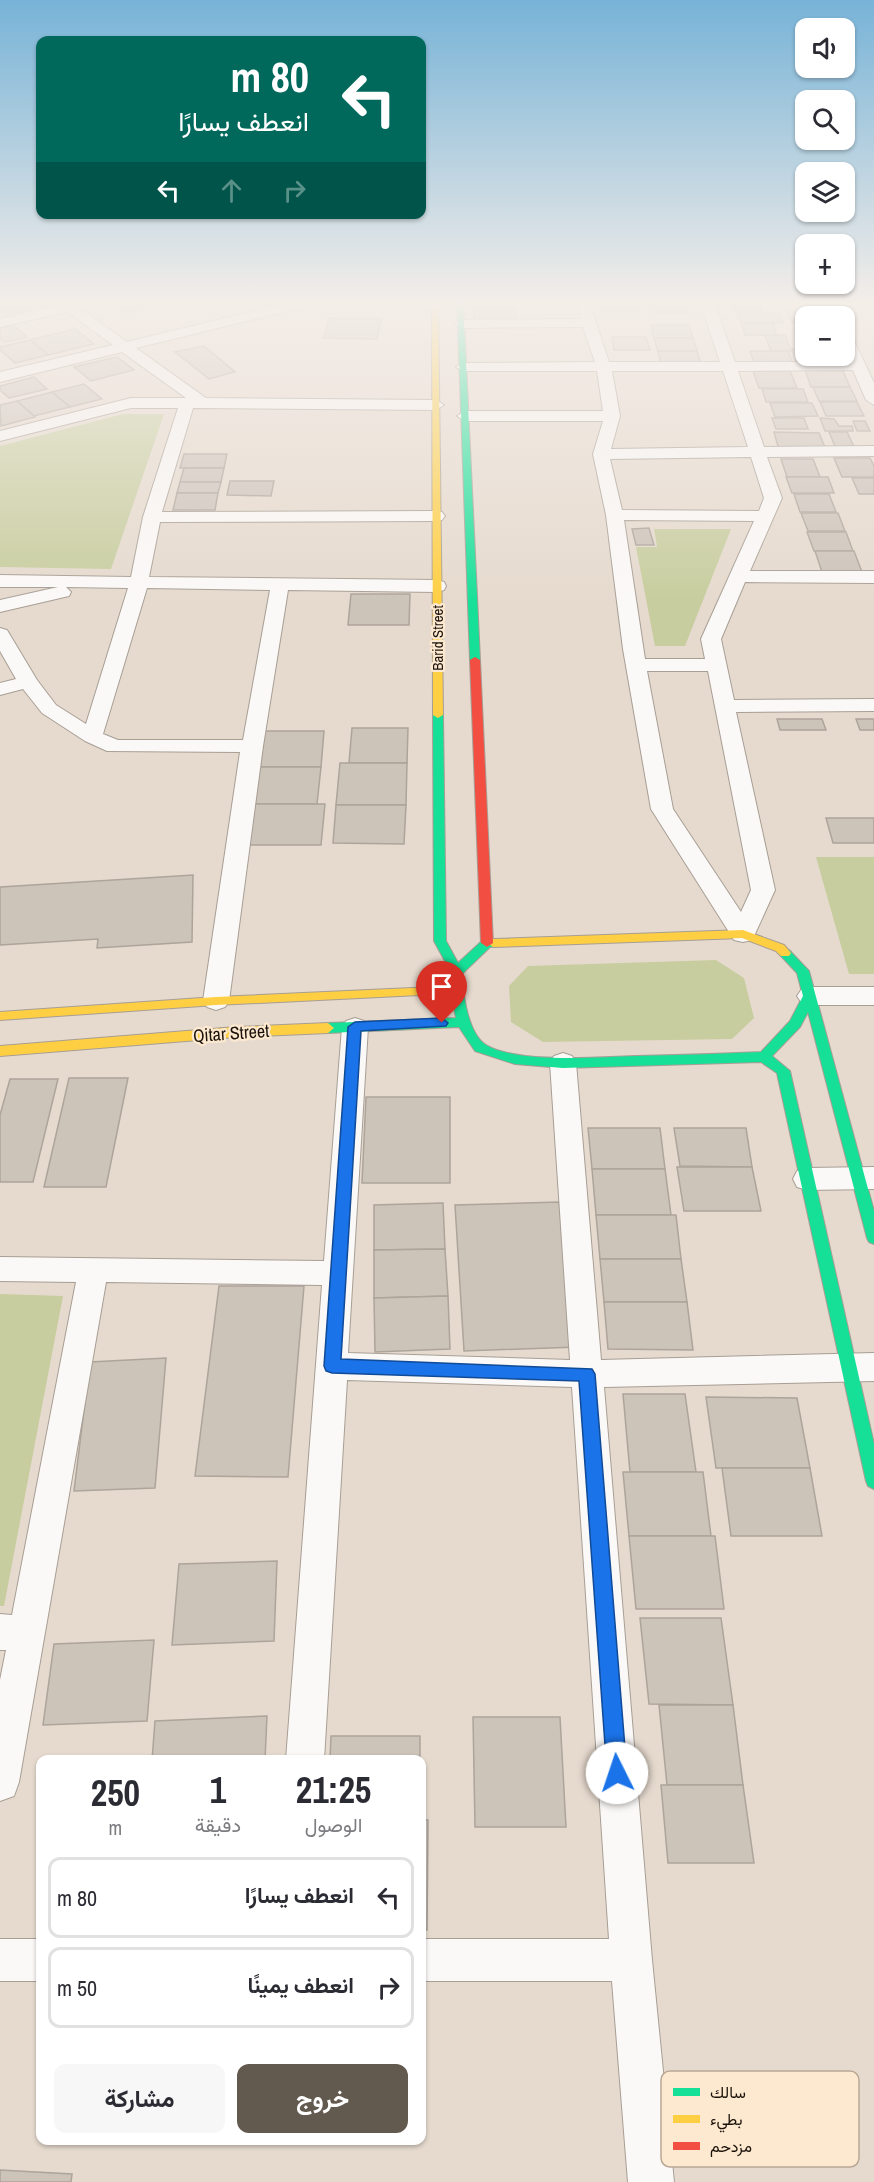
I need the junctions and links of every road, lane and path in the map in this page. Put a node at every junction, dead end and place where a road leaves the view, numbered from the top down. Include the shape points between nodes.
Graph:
1 (191, 401) edge
2 (436, 401) edge
3 (464, 401) edge
4 (609, 401) edge
5 (741, 401) edge
6 (194, 403) junction
7 (436, 405) junction
8 (465, 416) junction
9 (612, 416) junction
10 (0, 436) edge
11 (874, 451) edge
12 (758, 452) junction
13 (601, 454) junction
14 (615, 515) junction
15 (436, 516) junction
16 (765, 516) junction
17 (152, 517) junction
18 (738, 576) junction
19 (874, 577) edge
20 (0, 581) edge
21 (104, 582) junction
22 (139, 583) junction
23 (280, 583) junction
24 (437, 586) junction
25 (0, 606) edge
26 (0, 634) edge
27 (636, 665) junction
28 (716, 665) junction
29 (28, 682) junction
30 (0, 689) edge
31 (874, 705) edge
32 (725, 706) junction
33 (92, 737) junction
34 (252, 746) junction
35 (742, 934) junction
36 (487, 943) junction
37 (457, 972) junction
38 (456, 990) junction
39 (810, 996) junction
40 (874, 996) edge
41 (216, 1001) junction
42 (0, 1016) edge
43 (463, 1022) junction
44 (355, 1027) junction
45 (0, 1051) edge
46 (764, 1056) junction
47 (562, 1063) junction
48 (867, 1178) edge
49 (807, 1179) junction
50 (874, 1238) edge
51 (0, 1269) edge
52 (93, 1270) junction
53 (338, 1273) junction
54 (332, 1366) junction
55 (862, 1367) edge
56 (587, 1374) junction
57 (874, 1480) edge
58 (14, 1633) edge
59 (305, 1755) edge
60 (0, 1782) edge
61 (0, 1960) edge
62 (36, 1960) edge
63 (426, 1960) edge
64 (631, 1960) junction
65 (651, 2182) edge

1 - 6 street
2 - 7 main road, Barid Street
3 - 8 main road
4 - 9 street
5 - 12 street
6 - 7 street
6 - 10 street via 131,403
6 - 17 street
7 - 15 main road, Barid Street
8 - 9 street
8 - 36 main road
9 - 13 street
11 - 12 street
12 - 13 street
12 - 16 street via 773,498
13 - 14 street
14 - 16 street
14 - 27 street
15 - 17 street
15 - 24 main road, Barid Street
16 - 18 street
17 - 22 street
18 - 19 street
18 - 28 street via 711,639
20 - 21 street
21 - 22 street
21 - 25 street
22 - 23 street
22 - 33 street
23 - 24 street
23 - 34 street
24 - 37 main road, Barid Street via 440,941
26 - 29 street
27 - 28 street
27 - 35 street via 662,809
28 - 32 street
29 - 30 street
29 - 33 street via 49,709
31 - 32 street
32 - 35 street via 763,890
33 - 34 street via 115,746
34 - 41 street
35 - 36 main road
35 - 39 main road via 780,948 803,971
36 - 37 main road
37 - 38 main road
38 - 41 main road, Qitar Street
38 - 43 main road
39 - 40 street
39 - 46 main road via 795,1024
39 - 48 main road
41 - 42 main road, Qitar Street
43 - 44 main road, Qitar Street
43 - 47 main road via 480,1048 515,1059
44 - 45 main road, Qitar Street via 236,1032
44 - 53 street
46 - 47 main road
46 - 49 main road via 783,1071
47 - 56 street
48 - 49 street
48 - 50 main road
49 - 55 main road
51 - 52 street
52 - 53 street
52 - 58 street
53 - 54 street
54 - 56 street
54 - 59 street
55 - 56 street
55 - 57 main road
56 - 64 street
58 - 60 street
61 - 62 street
63 - 64 street
64 - 65 street

